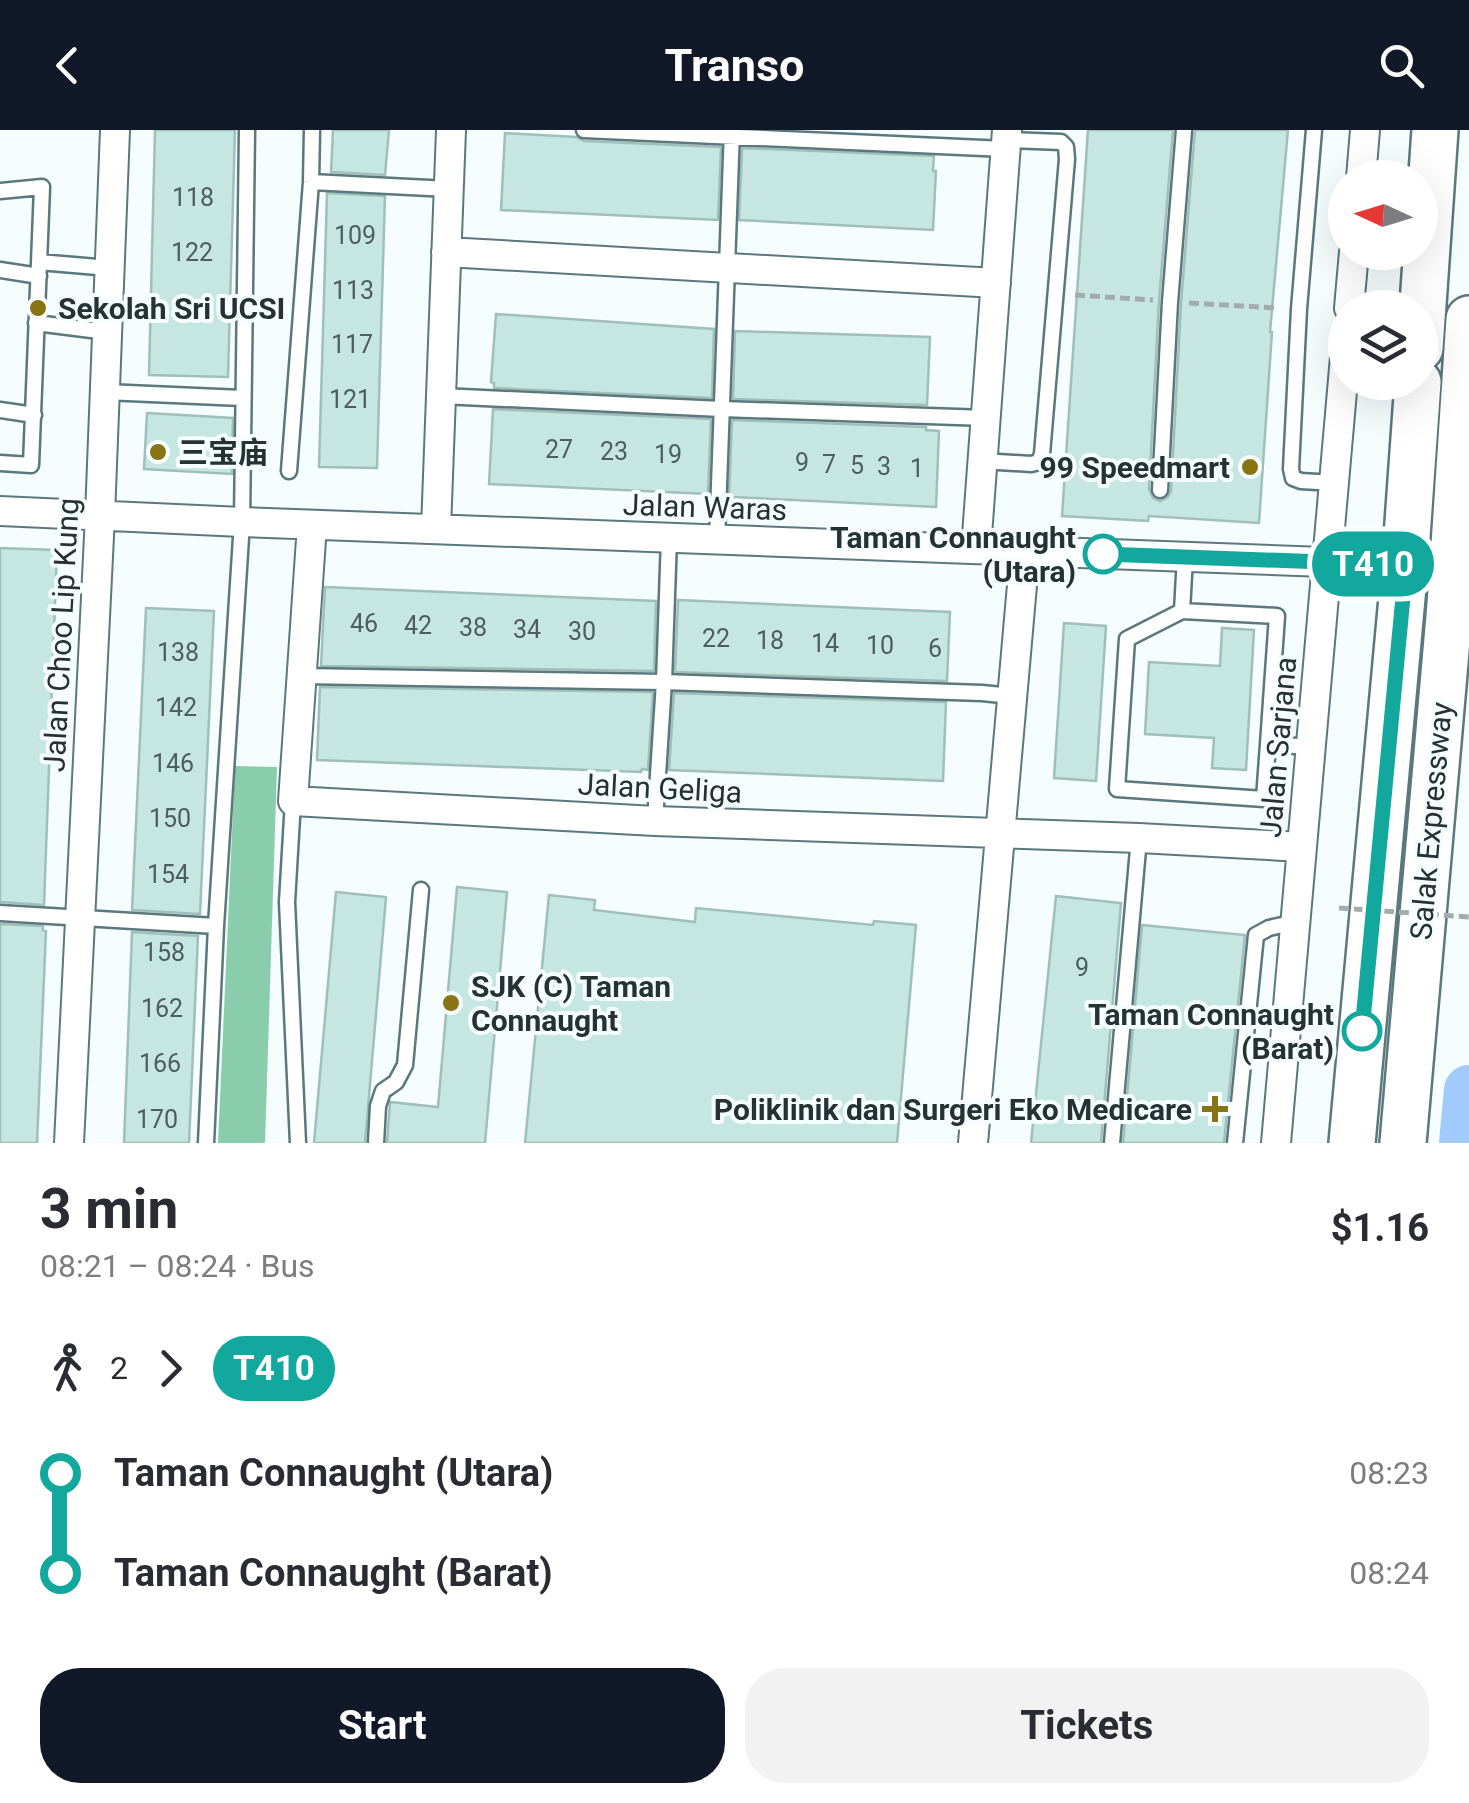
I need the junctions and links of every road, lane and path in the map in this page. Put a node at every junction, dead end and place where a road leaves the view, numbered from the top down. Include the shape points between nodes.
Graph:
1 (115, 130) edge
2 (246, 130) edge
3 (312, 130) edge
4 (451, 130) edge
5 (584, 130) edge
6 (1184, 130) edge
7 (1314, 130) edge
8 (1365, 130) edge
9 (1435, 130) edge
10 (732, 133) edge
11 (1006, 140) edge
12 (1362, 160) edge
13 (310, 182) junction
14 (449, 190) junction
15 (0, 191) edge
16 (446, 252) junction
17 (109, 268) junction
18 (727, 268) junction
19 (39, 269) junction
20 (0, 270) edge
21 (996, 282) junction
22 (1424, 290) edge
23 (1469, 320) edge
24 (36, 324) junction
25 (107, 332) junction
26 (104, 392) junction
27 (441, 396) junction
28 (242, 398) junction
29 (1341, 400) edge
30 (1417, 400) edge
31 (0, 410) edge
32 (722, 410) junction
33 (34, 415) junction
34 (986, 418) junction
35 (982, 461) junction
36 (0, 463) edge
37 (288, 471) dead end
38 (1334, 483) junction
39 (1160, 490) dead end
40 (0, 511) edge
41 (100, 516) junction
42 (242, 522) junction
43 (312, 524) junction
44 (436, 529) junction
45 (669, 538) junction
46 (717, 540) junction
47 (976, 549) junction
48 (1025, 551) junction
49 (1185, 557) junction
50 (1327, 562) junction
51 (1406, 565) junction
52 (1459, 606) edge
53 (1182, 611) junction
54 (302, 676) junction
55 (664, 682) junction
56 (1012, 696) junction
57 (1268, 744) junction
58 (1311, 747) junction
59 (293, 801) junction
60 (655, 821) junction
61 (1000, 834) junction
62 (1138, 838) junction
63 (1302, 847) junction
64 (421, 890) dead end
65 (1340, 908) dead end
66 (0, 914) edge
67 (1469, 917) edge
68 (80, 918) junction
69 (1296, 922) junction
70 (216, 926) junction
71 (69, 1143) edge
72 (206, 1143) edge
73 (298, 1143) edge
74 (376, 1143) edge
75 (972, 1143) edge
76 (1112, 1143) edge
77 (1235, 1143) edge
78 (1276, 1143) edge
79 (1352, 1143) edge
80 (1403, 1143) edge

1 - 17 street, Jalan Choo Lip Kung
2 - 28 lane
3 - 13 lane
4 - 14 street
5 - 10 lane
6 - 39 lane
7 - 38 lane via 1291,469 1301,481
8 - 12 street
9 - 22 highway
10 - 11 lane
10 - 18 lane
11 - 21 street
11 - 35 lane via 1061,142 1068,159 1042,454 1031,464
13 - 14 lane
13 - 37 lane
14 - 16 street
15 - 19 lane via 42,187
16 - 18 street
16 - 27 street
17 - 19 lane
17 - 25 street, Jalan Choo Lip Kung
18 - 21 street
18 - 32 lane
19 - 20 lane
19 - 24 lane
21 - 34 street
23 - 52 highway, Salak Expressway
24 - 25 lane
24 - 33 lane
25 - 26 street, Jalan Choo Lip Kung
26 - 28 lane
26 - 41 street, Jalan Choo Lip Kung
27 - 32 lane
27 - 44 street
28 - 42 lane
29 - 38 street, Jalan Sarjana
30 - 51 highway, Salak Expressway
31 - 33 lane
32 - 34 lane
32 - 46 lane
33 - 36 lane via 31,466
34 - 35 street
35 - 47 street
38 - 50 street, Jalan Sarjana
40 - 41 street, Jalan Waras
41 - 42 street, Jalan Waras
41 - 68 street, Jalan Choo Lip Kung
42 - 43 street, Jalan Waras
42 - 70 lane
43 - 44 street, Jalan Waras
43 - 54 street
44 - 45 street, Jalan Waras
45 - 46 street, Jalan Waras
45 - 55 lane
46 - 47 street, Jalan Waras
47 - 48 street, Jalan Waras
48 - 49 street, Jalan Waras
48 - 56 street
49 - 50 street, Jalan Waras
49 - 53 lane
50 - 51 street, Jalan Waras
50 - 58 street, Jalan Sarjana
51 - 79 highway, Salak Expressway
52 - 80 highway, Salak Expressway
53 - 57 lane via 1277,616
53 - 57 lane via 1127,639 1117,789 1264,800
54 - 55 lane
54 - 59 street
55 - 56 lane
55 - 60 lane
56 - 61 street
57 - 58 lane
58 - 63 street, Jalan Sarjana
59 - 60 street, Jalan Geliga
59 - 73 lane via 287,902
60 - 61 street, Jalan Geliga
61 - 62 street, Jalan Geliga
61 - 75 street
62 - 63 street, Jalan Geliga
62 - 76 lane
63 - 69 street, Jalan Sarjana
64 - 74 lane via 405,1066 383,1091
65 - 67 path, bridge
66 - 68 lane
68 - 70 lane
68 - 71 street, Jalan Choo Lip Kung
69 - 77 lane via 1256,935
69 - 78 street, Jalan Sarjana
70 - 72 lane

